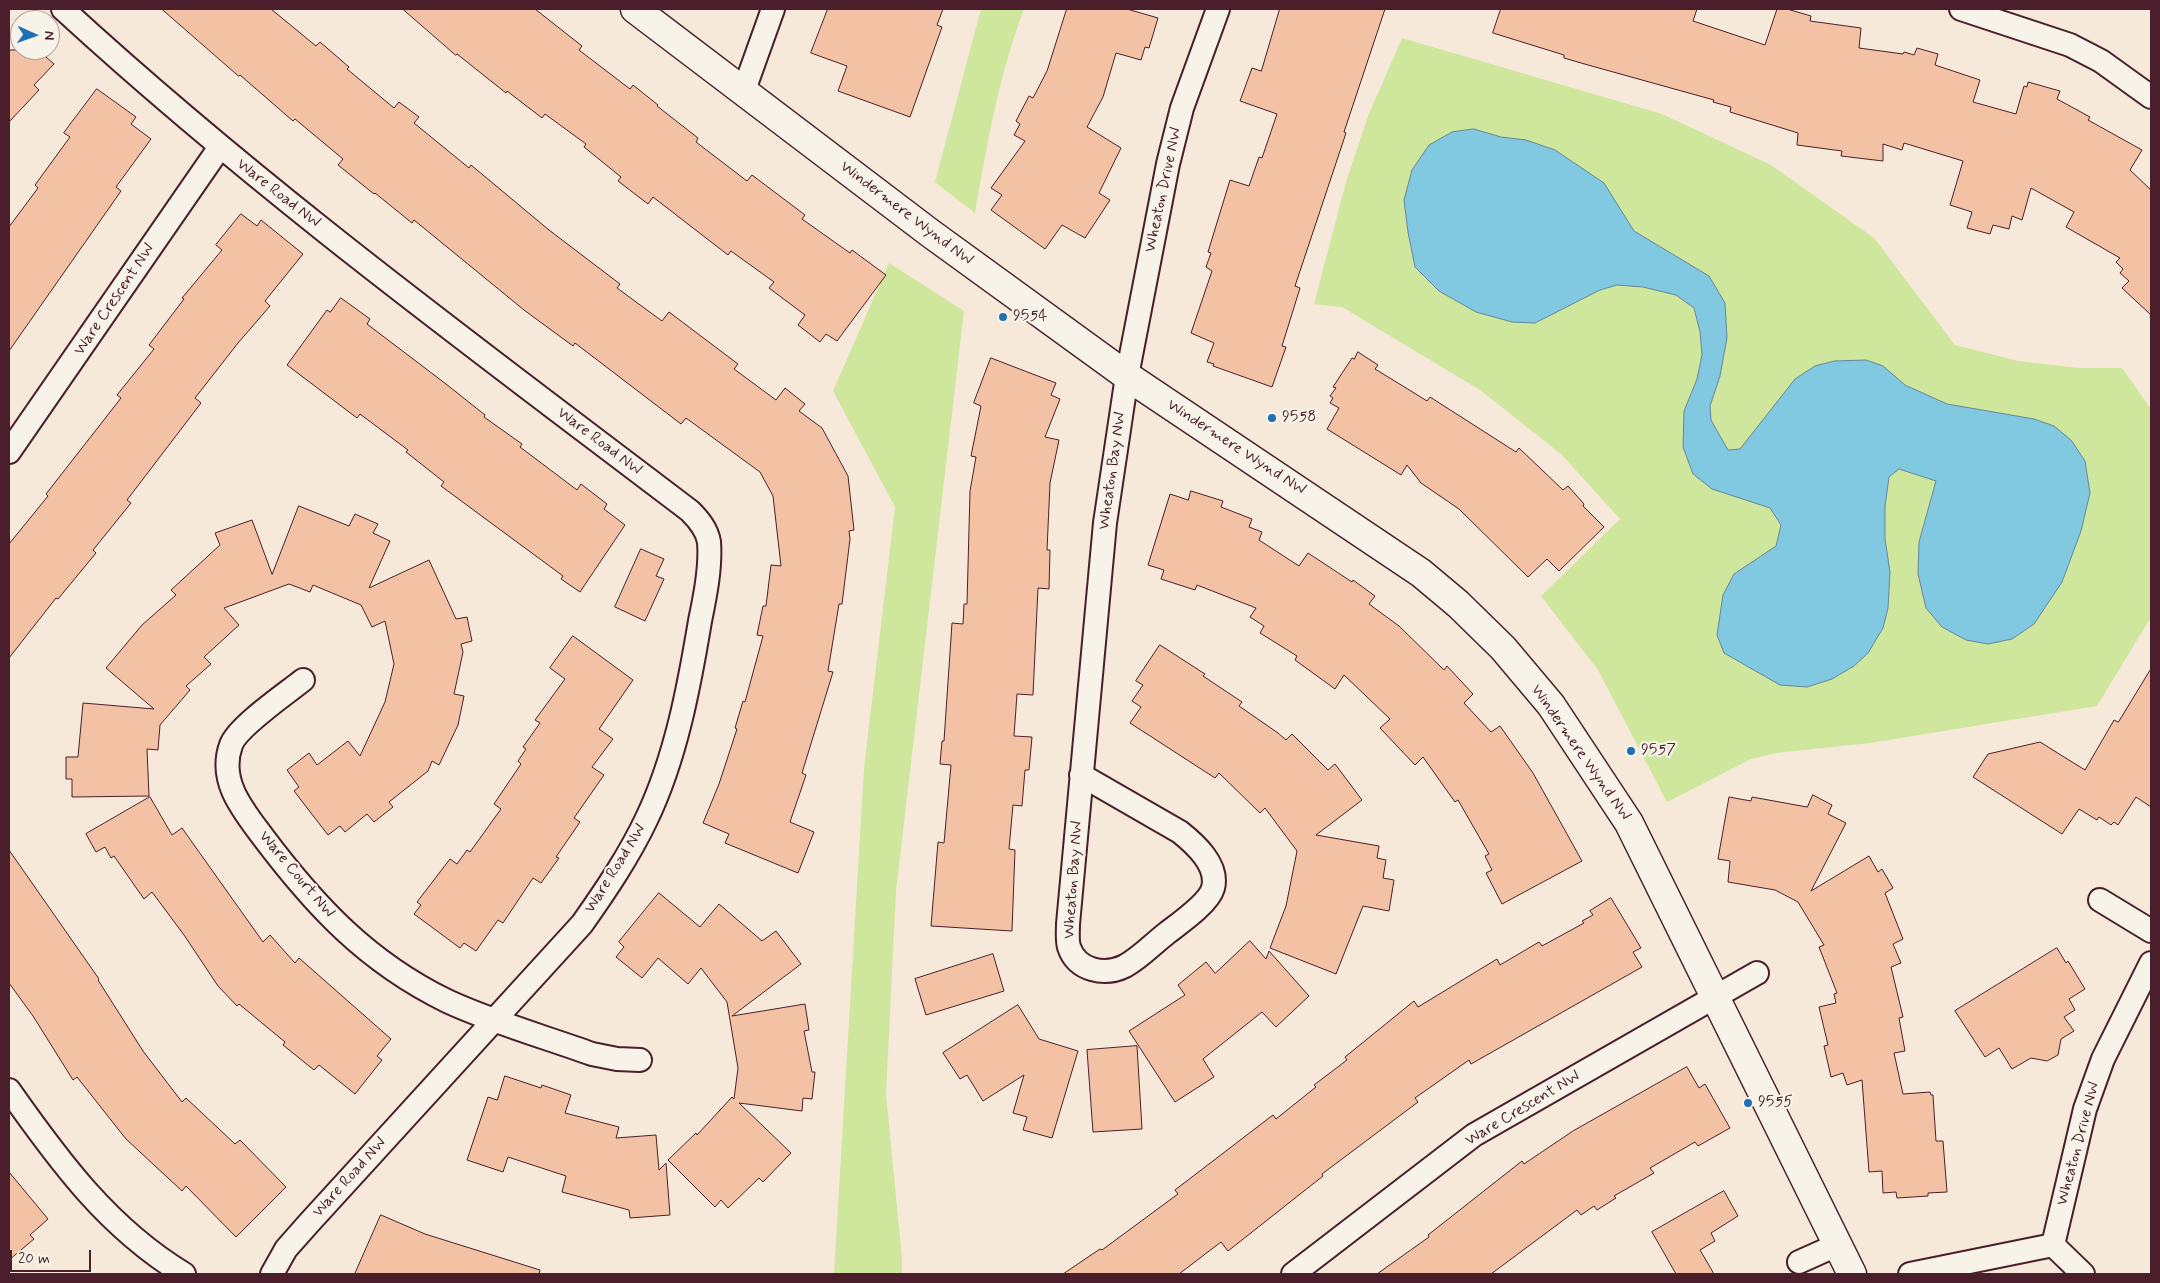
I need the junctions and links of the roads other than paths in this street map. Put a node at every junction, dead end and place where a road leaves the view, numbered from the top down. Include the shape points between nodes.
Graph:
1 (63, 9) edge
2 (635, 9) edge
3 (773, 9) edge
4 (1218, 9) edge
5 (1961, 9) edge
6 (744, 90) junction
7 (2151, 97) edge
8 (220, 147) junction
9 (1127, 376) junction
10 (9, 452) edge
11 (303, 680) dead end
12 (1081, 775) junction
13 (2100, 900) dead end
14 (2151, 931) edge
15 (2151, 964) edge
16 (1757, 973) dead end
17 (1716, 997) junction
18 (495, 1019) junction
19 (640, 1060) dead end
20 (9, 1090) edge
21 (1837, 1245) junction
22 (2053, 1245) junction
23 (1799, 1262) dead end
24 (184, 1274) edge
25 (272, 1274) edge
26 (1293, 1274) edge
27 (1852, 1274) edge
28 (1910, 1274) edge
29 (2083, 1274) edge

1 - 8 street, Ware Road NW
2 - 6 street, Windermere Wynd NW
3 - 6 street
4 - 9 street, Wheaton Drive NW via 1182,108 1168,164
5 - 7 street via 2070,45 2101,61
6 - 9 street, Windermere Wynd NW via 930,233
8 - 10 street, Ware Crescent NW
8 - 18 street, Ware Road NW via 690,511 701,522 709,541 704,601 687,691 652,808 633,848 582,924
9 - 12 street, Wheaton Bay NW via 1105,523
9 - 17 street, Windermere Wynd NW via 1421,573 1503,648 1551,705 1629,823
11 - 18 street, Ware Court NW via 253,718 231,744 227,765 238,803 291,874 360,946 422,987
12 - 12 street, Wheaton Bay NW via 1068,924 1069,947 1078,962 1092,970 1108,972 1126,965 1200,906 1213,888 1212,872 1205,855 1186,837
13 - 14 street
15 - 22 street, Wheaton Drive NW via 2103,1059 2085,1109
16 - 17 street
17 - 21 street, Windermere Wynd NW
17 - 26 street, Ware Crescent NW via 1474,1135
18 - 19 street via 592,1054
18 - 25 street, Ware Road NW via 309,1222 286,1249
20 - 24 street via 91,1198 124,1230
21 - 23 street
21 - 27 street, Windermere Wynd NW
22 - 28 street
22 - 29 street

